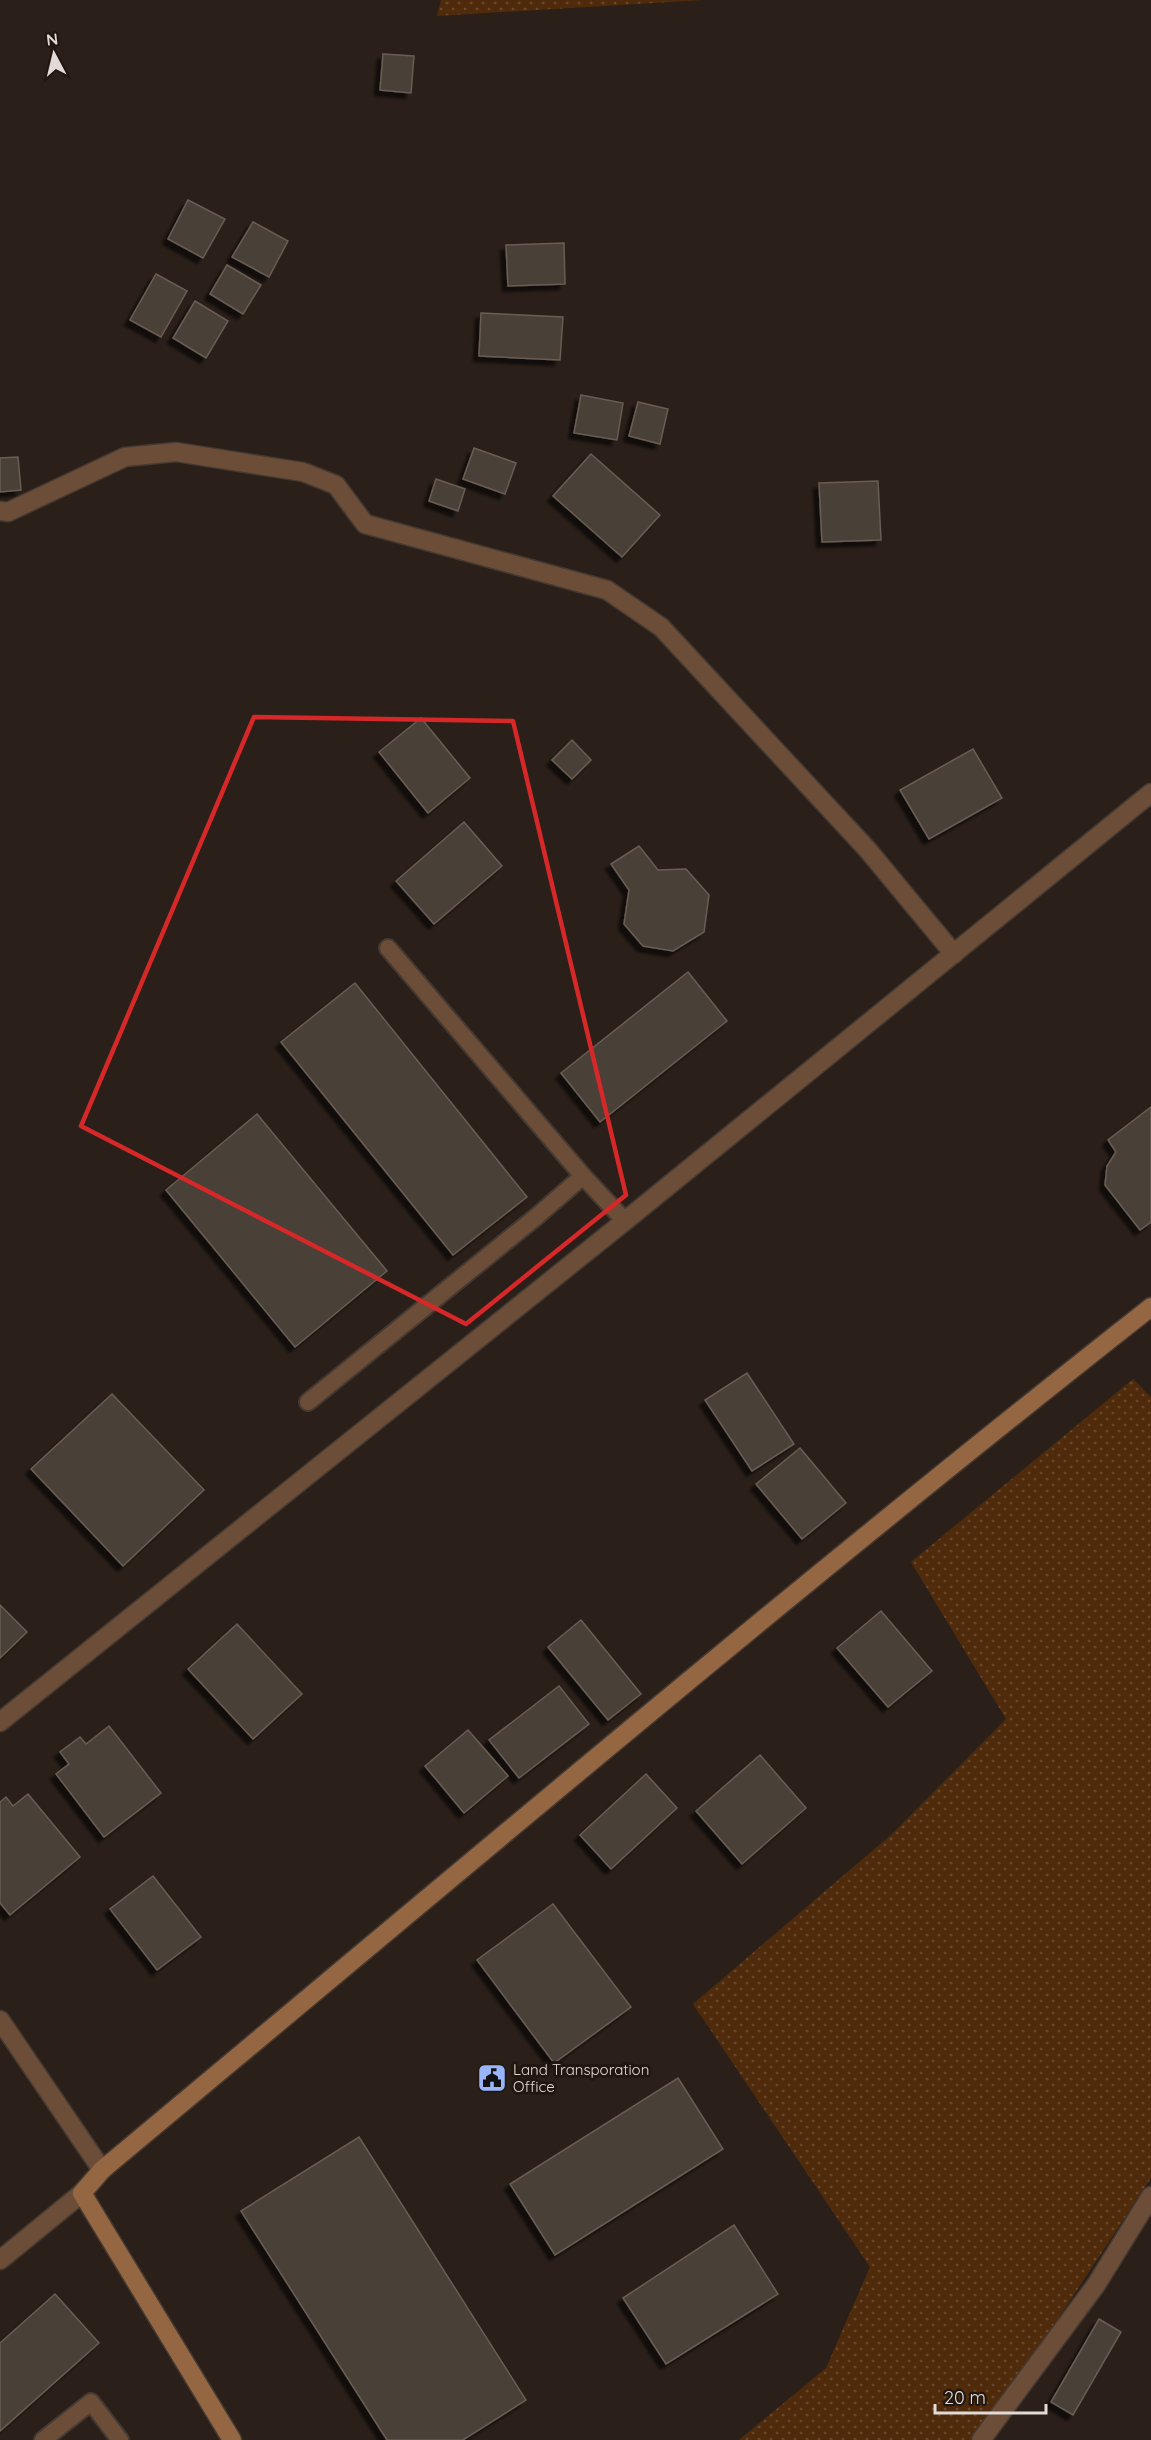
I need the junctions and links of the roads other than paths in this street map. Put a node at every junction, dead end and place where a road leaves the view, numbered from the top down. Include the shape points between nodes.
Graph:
1 (0, 511) edge
2 (1151, 793) edge
3 (388, 948) dead end
4 (954, 954) junction
5 (583, 1176) junction
6 (625, 1221) junction
7 (1151, 1306) edge
8 (308, 1402) dead end
9 (0, 1722) edge
10 (0, 2020) edge
11 (102, 2170) junction
12 (82, 2193) junction
13 (1151, 2196) edge
14 (0, 2260) edge
15 (43, 2440) edge
16 (120, 2440) edge
17 (232, 2440) edge
18 (981, 2440) edge

1 - 4 street via 8,512 125,457 176,452 303,472 336,485 365,524 607,590 661,627 867,849
2 - 4 street
3 - 5 lane
4 - 6 street
5 - 6 lane
5 - 8 lane
6 - 9 street
7 - 11 street via 688,1681
10 - 11 street
11 - 12 street
12 - 14 street
12 - 17 street
13 - 18 street via 1095,2285
15 - 16 lane via 91,2402

